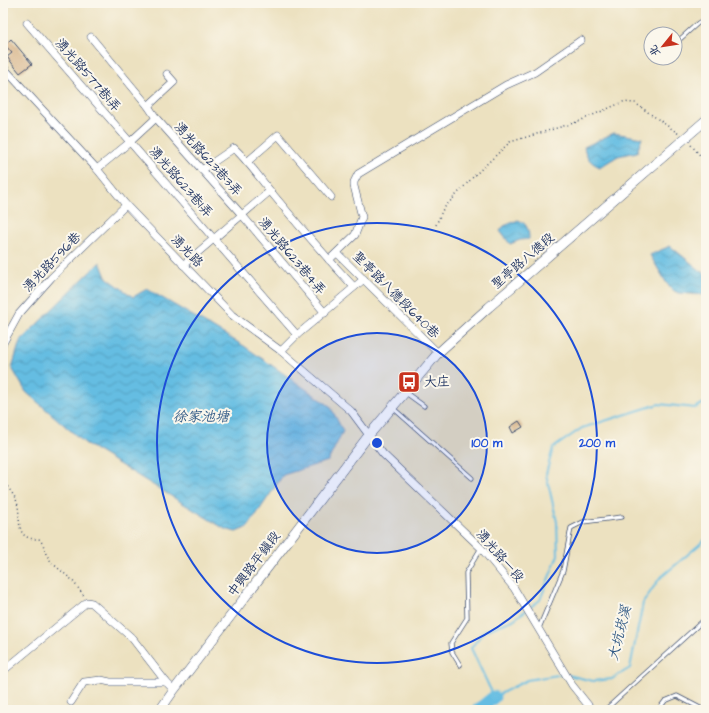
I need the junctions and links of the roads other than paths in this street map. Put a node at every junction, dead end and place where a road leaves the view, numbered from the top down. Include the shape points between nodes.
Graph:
1 (706, 18) edge
2 (27, 23) dead end
3 (683, 36) edge
4 (91, 37) dead end
5 (581, 40) dead end
6 (3, 67) edge
7 (167, 74) dead end
8 (148, 106) junction
9 (156, 118) junction
10 (706, 120) edge
11 (130, 142) junction
12 (247, 162) junction
13 (97, 169) junction
14 (202, 170) junction
15 (270, 191) junction
16 (331, 197) dead end
17 (126, 205) junction
18 (242, 215) junction
19 (214, 238) junction
20 (337, 253) junction
21 (329, 260) junction
22 (183, 265) junction
23 (364, 279) junction
24 (354, 287) junction
25 (325, 312) junction
26 (297, 335) junction
27 (3, 343) edge
28 (281, 351) junction
29 (438, 353) junction
30 (405, 392) junction
31 (424, 406) dead end
32 (393, 408) junction
33 (369, 435) junction
34 (472, 478) dead end
35 (622, 517) dead end
36 (480, 548) junction
37 (706, 618) edge
38 (538, 629) junction
39 (460, 665) dead end
40 (3, 671) edge
41 (166, 682) junction
42 (174, 690) junction
43 (71, 702) dead end
44 (160, 710) edge
45 (592, 710) edge
46 (605, 710) edge
47 (658, 710) edge
48 (704, 710) edge

1 - 3 lane
2 - 11 street, 湧光路577巷1弄
4 - 8 street, 湧光路623巷3弄
5 - 20 street via 535,72 506,85 358,174 354,186 362,217 356,235
6 - 13 street, 湧光路
7 - 8 street via 174,82
8 - 9 street, 湧光路623巷3弄
9 - 11 street
9 - 14 street, 湧光路623巷3弄
10 - 29 street, 聖亭路八德段
11 - 13 street
11 - 19 street, 湧光路623巷1弄
12 - 14 street via 234,148
12 - 15 street
12 - 16 street via 278,135
13 - 17 street, 湧光路
14 - 18 street, 湧光路623巷3弄
15 - 18 street
15 - 21 street
17 - 22 street, 湧光路
17 - 27 street, 湧光路596巷 via 51,278 19,314
18 - 19 street
18 - 25 street, 湧光路623巷4弄
19 - 22 street
19 - 26 street, 湧光路623巷1弄
20 - 21 street
20 - 23 street, 聖亭路八德段640巷
21 - 24 street
22 - 28 street, 湧光路 via 232,315
23 - 24 street
23 - 29 street, 聖亭路八德段640巷
24 - 25 street
25 - 26 street
26 - 28 street
28 - 33 street, 湧光路 via 351,411
29 - 30 street, 聖亭路八德段
30 - 31 lane
30 - 32 street, 聖亭路八德段
32 - 33 street, 聖亭路八德段
32 - 34 lane
33 - 36 street, 湧光路一段 via 383,454
33 - 42 street, 中興路平鎮段
35 - 38 lane via 583,522 571,528 563,571
36 - 38 street, 湧光路一段 via 514,588
36 - 39 lane via 466,573 467,618 451,643 452,652
37 - 46 lane
38 - 45 street, 湧光路一段 via 572,685
40 - 41 street via 87,602 92,603 132,638
41 - 42 street
41 - 43 street via 84,682
42 - 44 street, 中興路平鎮段
47 - 48 lane via 665,701 677,696

